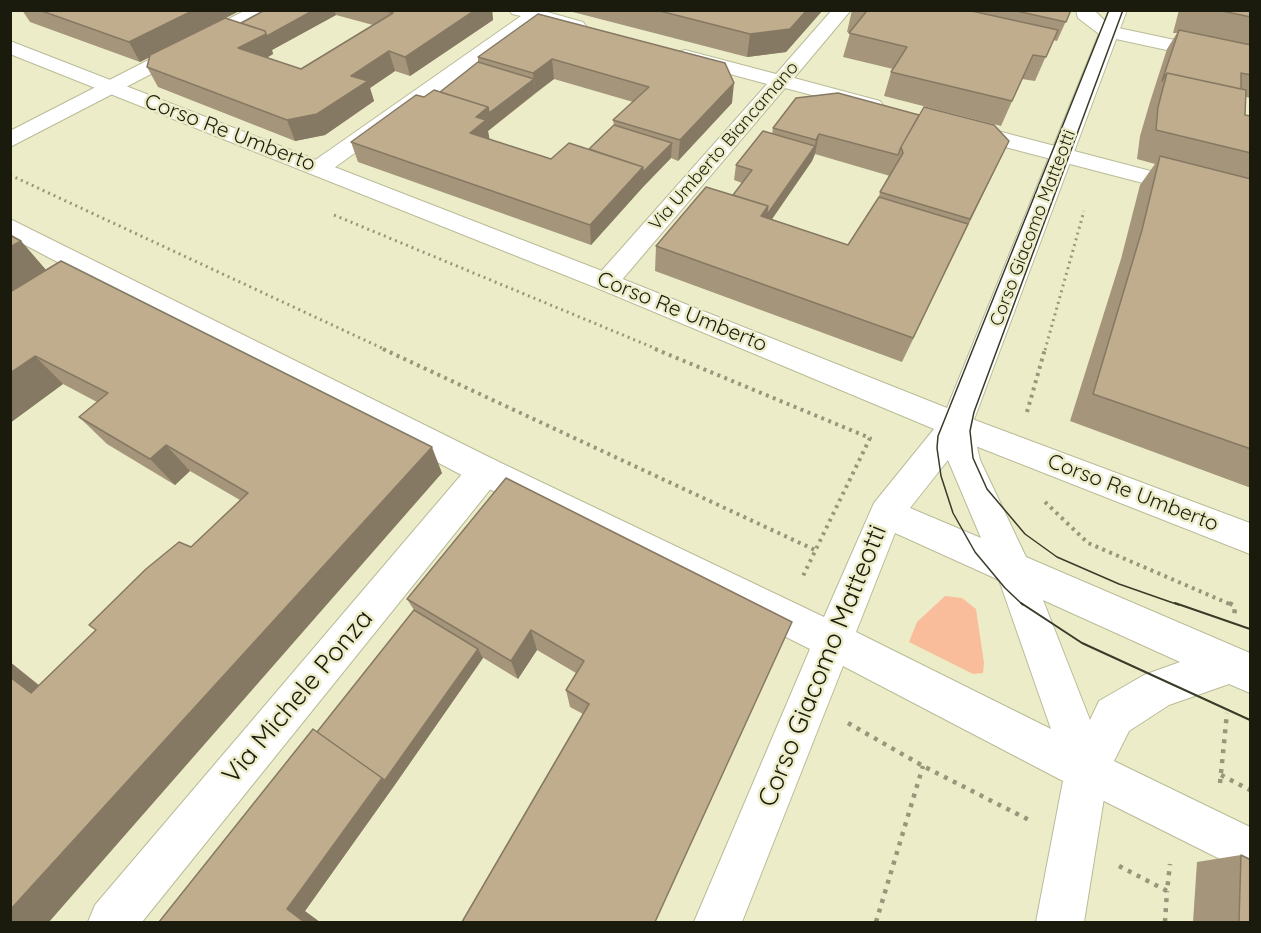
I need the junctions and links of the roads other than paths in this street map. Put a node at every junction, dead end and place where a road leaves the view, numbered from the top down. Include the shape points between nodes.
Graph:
1 (261, 10) edge
2 (842, 10) edge
3 (1085, 10) edge
4 (1118, 10) edge
5 (526, 13) edge
6 (590, 30) edge
7 (1109, 32) junction
8 (10, 47) edge
9 (668, 51) edge
10 (1251, 62) edge
11 (781, 81) junction
12 (112, 87) junction
13 (892, 110) edge
14 (948, 125) edge
15 (18, 136) edge
16 (1062, 154) junction
17 (319, 168) junction
18 (1251, 204) edge
19 (10, 227) edge
20 (606, 282) junction
21 (956, 425) junction
22 (485, 471) junction
23 (886, 513) junction
24 (1251, 539) edge
25 (1012, 569) junction
26 (833, 640) junction
27 (1240, 669) edge
28 (1087, 770) junction
29 (1251, 851) edge
30 (112, 922) edge
31 (718, 922) edge
32 (1060, 922) edge

1 - 12 street
2 - 11 street, Via Umberto Biancamano
3 - 7 street via 1084,14
4 - 7 street, Corso Giacomo Matteotti
5 - 6 street
5 - 17 street
7 - 10 street
7 - 16 street, Corso Giacomo Matteotti
8 - 12 street, Corso Re Umberto
9 - 11 street
11 - 13 street
11 - 20 street, Via Umberto Biancamano
12 - 15 street
12 - 17 street, Corso Re Umberto
14 - 16 street
16 - 18 street
16 - 21 street, Corso Giacomo Matteotti
17 - 20 street, Corso Re Umberto
19 - 22 street via 75,275
20 - 21 street, Corso Re Umberto
21 - 23 street, Corso Giacomo Matteotti
21 - 24 street, Corso Re Umberto
21 - 25 street via 976,492
22 - 26 street
22 - 30 street, Via Michele Ponza
23 - 25 street
23 - 26 street, Corso Giacomo Matteotti
25 - 27 street
25 - 28 street
26 - 28 street
26 - 31 street, Corso Giacomo Matteotti
27 - 28 street via 1158,689 1114,716
28 - 29 street
28 - 32 street

